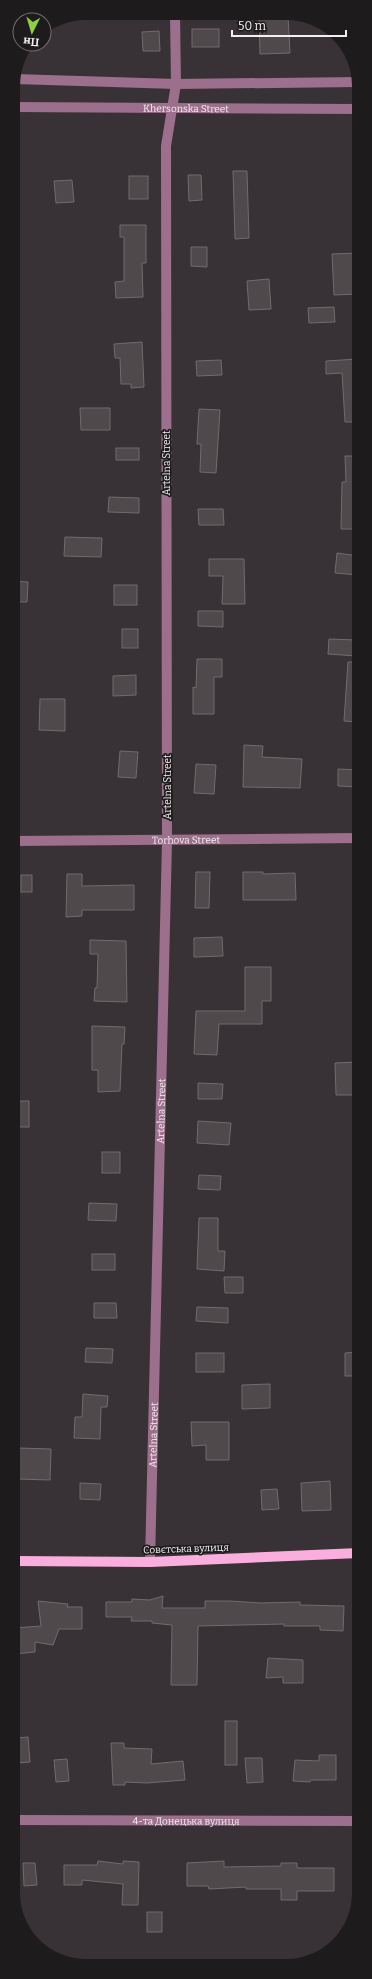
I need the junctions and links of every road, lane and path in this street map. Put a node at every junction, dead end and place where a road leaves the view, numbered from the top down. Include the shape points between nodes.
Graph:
1 (175, 20) edge
2 (20, 79) edge
3 (352, 82) edge
4 (176, 84) junction
5 (20, 107) edge
6 (172, 108) junction
7 (352, 109) edge
8 (352, 838) edge
9 (20, 841) edge
10 (166, 841) junction
11 (352, 1553) edge
12 (20, 1561) edge
13 (150, 1562) junction
14 (20, 1820) edge
15 (352, 1821) edge

1 - 4 street, Artelna Street
2 - 4 street
3 - 4 street
4 - 6 street, Artelna Street
5 - 6 street, Khersonska Street
6 - 7 street, Khersonska Street
6 - 10 street, Artelna Street via 166,146
8 - 10 street, Torhova Street
9 - 10 street, Torhova Street
10 - 13 street, Artelna Street
11 - 13 main road, Совєтська вулиця
12 - 13 main road, Совєтська вулиця
14 - 15 street, 4-та Донецька вулиця

